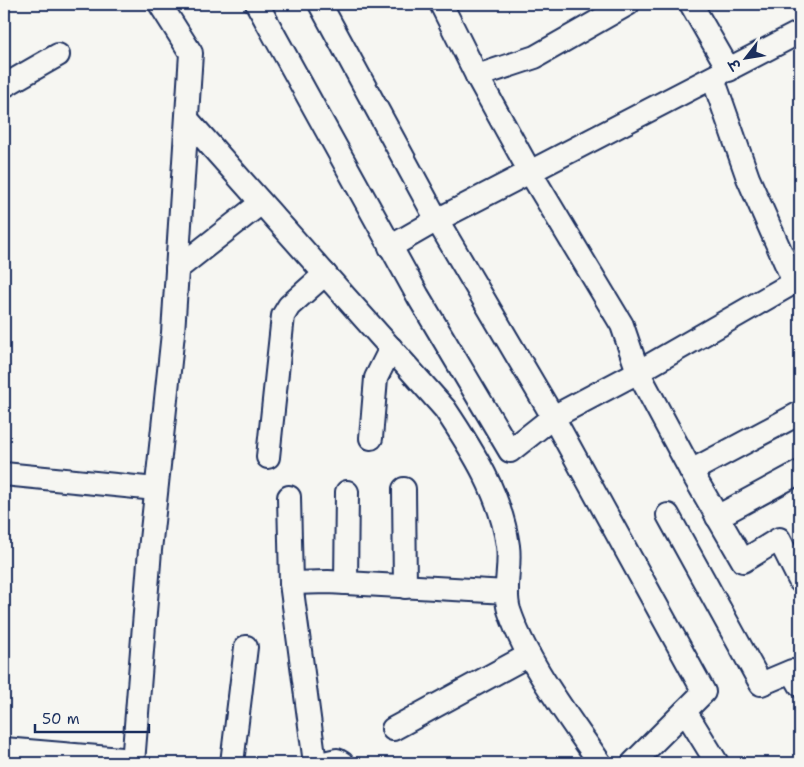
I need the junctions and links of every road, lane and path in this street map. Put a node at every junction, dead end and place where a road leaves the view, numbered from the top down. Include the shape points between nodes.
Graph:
1 (160, 4) edge
2 (257, 4) edge
3 (320, 4) edge
4 (440, 4) edge
5 (628, 4) edge
6 (691, 4) edge
7 (800, 32) edge
8 (58, 55) dead end
9 (721, 74) junction
10 (477, 76) junction
11 (5, 80) edge
12 (187, 120) junction
13 (530, 172) junction
14 (261, 203) junction
15 (437, 220) junction
16 (390, 247) junction
17 (177, 269) junction
18 (325, 274) junction
19 (797, 281) edge
20 (391, 348) junction
21 (638, 372) junction
22 (800, 413) edge
23 (554, 417) junction
24 (371, 438) dead end
25 (268, 457) dead end
26 (691, 471) junction
27 (800, 472) edge
28 (4, 474) edge
29 (156, 489) junction
30 (404, 489) dead end
31 (347, 492) dead end
32 (290, 497) dead end
33 (668, 515) dead end
34 (717, 517) junction
35 (800, 581) edge
36 (291, 583) junction
37 (346, 583) junction
38 (405, 587) junction
39 (507, 592) junction
40 (246, 647) dead end
41 (529, 655) junction
42 (800, 685) edge
43 (685, 711) junction
44 (393, 729) dead end
45 (4, 749) edge
46 (133, 762) edge
47 (232, 763) edge
48 (315, 763) edge
49 (324, 763) edge
50 (342, 763) edge
51 (600, 763) edge
52 (633, 763) edge
53 (717, 763) edge

1 - 12 street via 191,53
2 - 16 street
3 - 15 street
4 - 10 street
5 - 10 street via 535,58
6 - 9 street
7 - 9 street
8 - 11 street
9 - 13 street
9 - 19 street via 748,178
10 - 13 street
12 - 14 street
12 - 17 street
13 - 15 street
13 - 21 street via 622,325
14 - 17 street
14 - 18 street
15 - 16 street
15 - 23 street
16 - 23 street via 510,451
17 - 29 street
18 - 20 street
18 - 25 street via 289,306 283,316
19 - 21 street
20 - 24 street via 376,378
20 - 39 street via 445,410 482,468 500,514 508,546
21 - 23 street
21 - 26 street
22 - 26 street
23 - 43 street via 704,692
26 - 34 street
27 - 34 street
28 - 29 street
29 - 46 street
30 - 38 street
31 - 37 street
32 - 36 street
33 - 42 street via 761,684 792,671
34 - 35 street via 743,561 779,539
36 - 37 street
36 - 48 street
37 - 38 street
38 - 39 street
39 - 41 street via 508,607
40 - 47 street
41 - 44 street
41 - 51 street
43 - 52 street
43 - 53 street
45 - 46 street
49 - 50 street via 337,760

